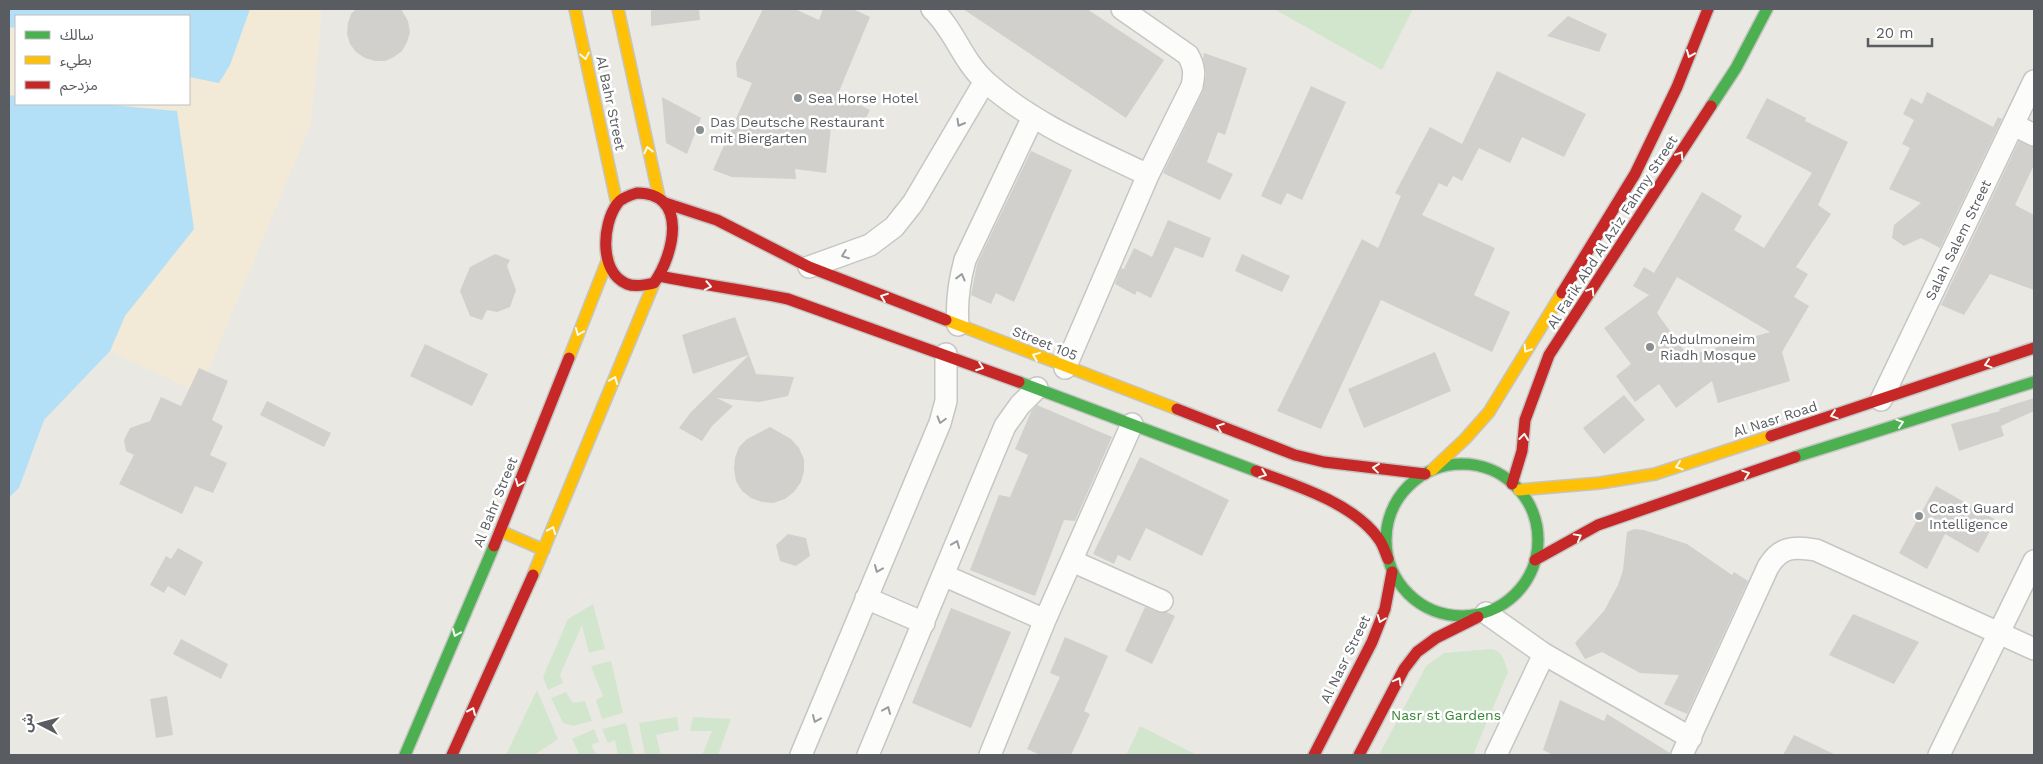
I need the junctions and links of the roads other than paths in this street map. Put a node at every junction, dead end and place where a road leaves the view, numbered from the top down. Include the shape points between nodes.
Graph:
1 (575, 9) edge
2 (618, 9) edge
3 (932, 9) edge
4 (1122, 9) edge
5 (1708, 9) edge
6 (1767, 9) edge
7 (984, 81) junction
8 (2034, 81) edge
9 (1033, 117) junction
10 (2014, 125) junction
11 (2034, 135) edge
12 (1148, 175) junction
13 (662, 200) junction
14 (617, 204) junction
15 (608, 259) junction
16 (809, 267) junction
17 (657, 280) junction
18 (958, 325) junction
19 (2034, 348) edge
20 (946, 354) junction
21 (1065, 368) junction
22 (2034, 382) edge
23 (1037, 388) junction
24 (1881, 400) junction
25 (1132, 424) junction
26 (1428, 472) junction
27 (1515, 487) junction
28 (500, 531) junction
29 (544, 550) junction
30 (1388, 560) junction
31 (1535, 560) junction
32 (1072, 561) junction
33 (2034, 561) edge
34 (1392, 572) junction
35 (943, 575) junction
36 (866, 598) junction
37 (1162, 601) dead end
38 (1482, 615) junction
39 (1045, 620) junction
40 (924, 622) junction
41 (2000, 634) junction
42 (2034, 649) edge
43 (1544, 654) junction
44 (1686, 746) edge
45 (1946, 753) edge
46 (405, 755) edge
47 (452, 755) edge
48 (801, 755) edge
49 (868, 755) edge
50 (990, 755) edge
51 (1314, 755) edge
52 (1359, 755) edge
53 (1496, 755) edge

1 -> 14 main road, Al Bahr Street
13 -> 2 main road, Al Bahr Street
3 - 7 street via 941,17
4 - 12 street via 1188,55 1195,74
5 -> 26 main road, Al Farik Abd Al Aziz Fahmy Street via 1677,87 1635,174 1490,412
27 -> 6 main road, Al Farik Abd Al Aziz Fahmy Street via 1525,420 1549,355 1736,68
7 - 9 street
7 -> 16 street via 913,203 894,227 870,245
8 - 10 street, Salah Salem Street
9 - 12 street via 1055,131
18 -> 9 street via 956,306 965,260
10 - 11 street
10 - 24 street, Salah Salem Street
12 - 21 street
13 - 14 main road via 648,193 637,193
13 - 16 main road, Street 105 via 717,220
13 - 17 main road via 670,217 672,240 667,262
14 - 15 main road via 608,230
15 - 17 main road via 614,274 628,284 640,286
15 -> 28 main road, Al Bahr Street
18 -> 16 main road, Street 105
17 -> 20 main road via 788,299
29 -> 17 main road
21 -> 18 main road, Street 105
19 -> 24 main road, Al Nasr Road
20 -> 23 main road
20 -> 36 street via 946,400 940,423
26 -> 21 main road, Street 105 via 1324,462 1295,455
31 -> 22 main road via 1598,525 1842,441
23 - 25 main road
35 -> 23 street via 1005,426
24 -> 27 main road, Al Nasr Road via 1655,474 1559,488
25 -> 30 main road via 1318,495 1349,513 1378,536
25 - 32 street
26 - 27 main road via 1455,464 1478,465 1500,474
26 - 30 main road via 1409,485 1393,507 1386,533
27 - 31 main road via 1526,500 1534,519 1538,539
28 - 29 main road
28 -> 46 main road, Al Bahr Street
47 -> 29 main road
30 - 34 main road
31 - 38 main road via 1524,584 1506,602
32 - 37 street
32 - 39 street
33 - 41 street
34 - 38 main road via 1408,595 1431,610 1458,616
34 -> 51 main road, Al Nasr Street via 1385,609 1372,642
35 - 39 street
35 - 40 street
36 - 40 street
36 -> 48 street
38 - 43 street
52 -> 38 main road via 1404,669 1417,652 1436,638
39 - 50 street
49 -> 40 street
41 - 42 street
41 - 44 street via 1816,550 1785,550 1776,554 1768,567
41 - 45 street
43 - 44 street
43 - 53 street

